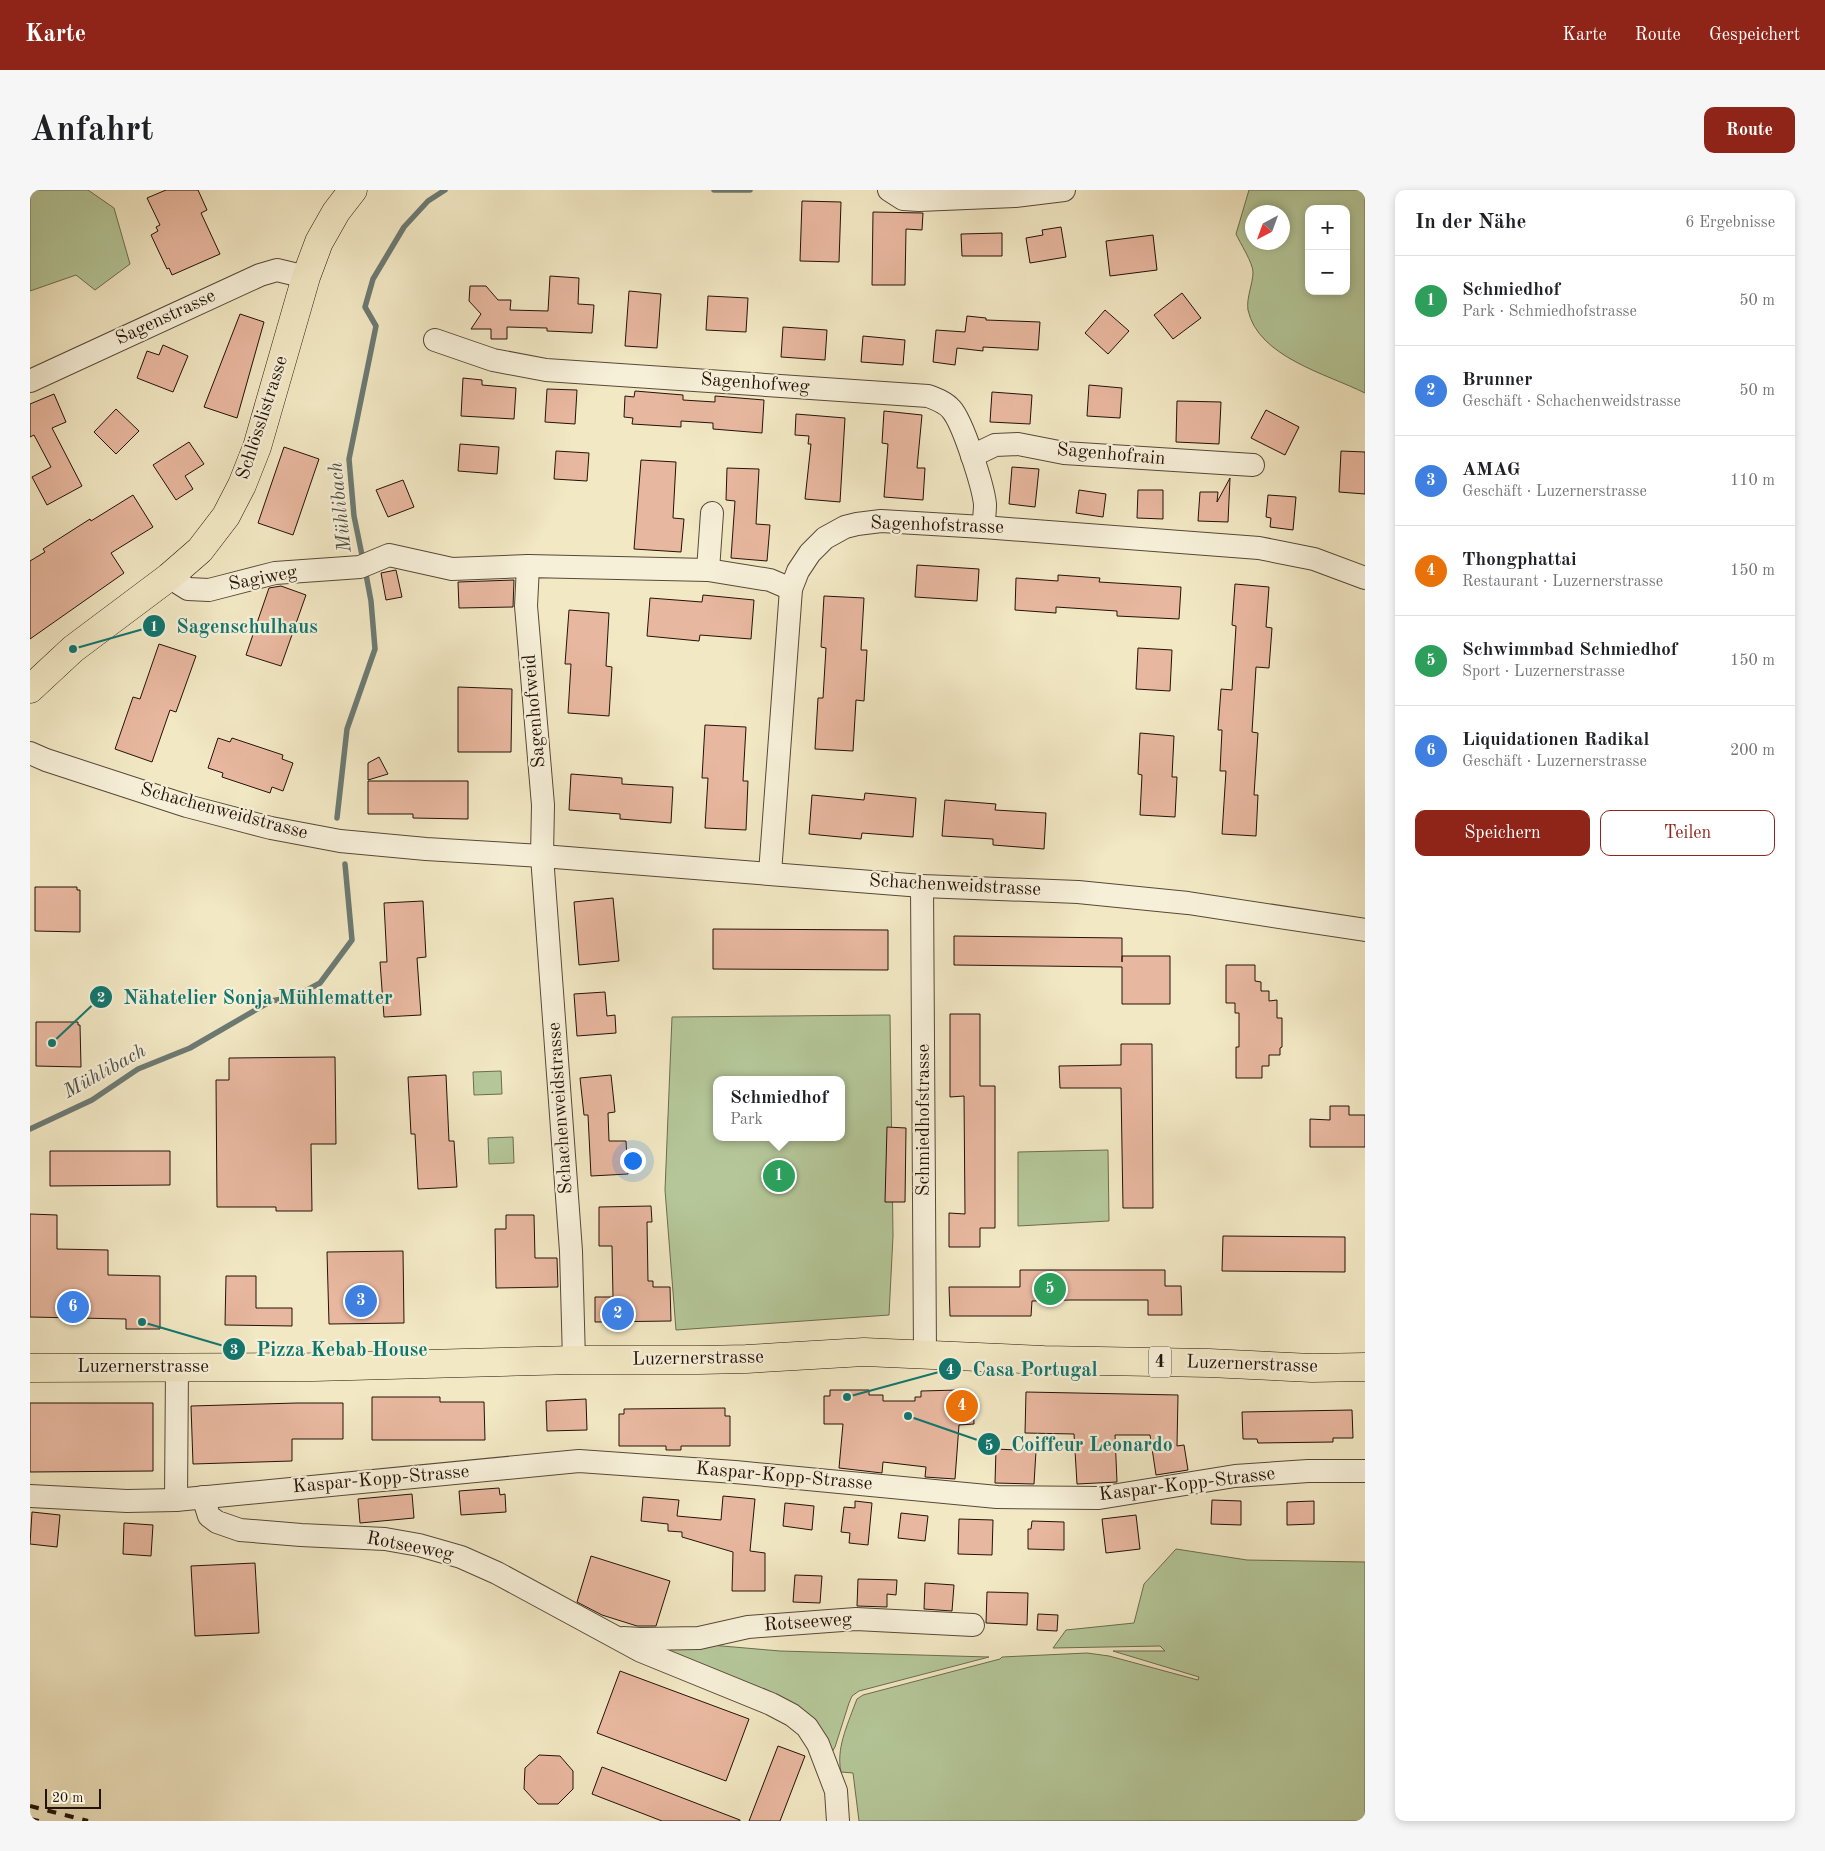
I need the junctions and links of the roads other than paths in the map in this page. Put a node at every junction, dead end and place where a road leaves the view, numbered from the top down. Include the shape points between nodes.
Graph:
1 (353, 190) edge
2 (889, 190) edge
3 (1064, 190) edge
4 (306, 277) junction
5 (434, 340) dead end
6 (30, 380) edge
7 (972, 456) junction
8 (1252, 465) dead end
9 (712, 513) dead end
10 (983, 527) junction
11 (528, 566) junction
12 (708, 570) junction
13 (169, 577) junction
14 (1365, 578) edge
15 (791, 589) junction
16 (30, 689) edge
17 (30, 753) edge
18 (542, 856) junction
19 (770, 873) junction
20 (922, 886) junction
21 (1365, 930) edge
22 (925, 1354) junction
23 (574, 1360) junction
24 (177, 1367) junction
25 (1365, 1367) edge
26 (30, 1368) edge
27 (1365, 1471) edge
28 (30, 1496) edge
29 (203, 1497) junction
30 (176, 1500) junction
31 (973, 1625) dead end
32 (615, 1637) junction
33 (838, 1821) edge

1 - 4 main road, Schlösslistrasse via 319,242
2 - 3 street via 903,199 919,200 1015,196
4 - 6 street, Sagenstrasse via 277,270 260,275
4 - 13 main road, Schlösslistrasse via 258,447 242,485 226,516 200,550
5 - 7 street, Sagenhofweg via 493,360 546,370 928,396 951,410
7 - 8 street, Sagenhofrain via 995,445 1018,444 1064,453
7 - 10 street, Sagenhofweg via 984,504
9 - 12 street
10 - 14 street, Sagenhofstrasse via 1259,548 1314,559
10 - 15 street, Sagenhofstrasse via 881,521 845,527 825,538 810,553
11 - 12 street
11 - 13 street, Sagiweg via 452,569 389,555 360,567 275,573 209,590 188,589
11 - 18 street, Sagenhofweid via 526,606 543,804
12 - 15 street via 770,580
13 - 16 main road, Schlösslistrasse via 73,650
15 - 19 street, Sagenhofstrasse
17 - 18 street, Schachenweidstrasse via 187,806 271,828 388,846
18 - 19 street, Schachenweidstrasse
18 - 23 street, Schachenweidstrasse via 571,1251
19 - 20 street, Schachenweidstrasse
20 - 21 street, Schachenweidstrasse via 1078,892 1188,903
20 - 22 street, Schmiedhofstrasse
22 - 23 main road, Luzernerstrasse / 4 via 864,1352 746,1359
22 - 25 main road, Luzernerstrasse / 4 via 1312,1368
23 - 24 main road, Luzernerstrasse / 4
24 - 26 main road, Luzernerstrasse / 4
24 - 30 street
27 - 29 street, Kaspar-Kopp-Strasse via 1235,1476 1098,1498 1006,1497 579,1461
28 - 30 street, Kaspar-Kopp-Strasse
29 - 30 street, Kaspar-Kopp-Strasse
29 - 32 street, Rotseeweg via 209,1516 240,1530 385,1539 461,1557
31 - 32 street, Rotseeweg via 856,1619 748,1627 699,1638
32 - 33 street, Rotseeweg via 641,1651 771,1704 807,1727 832,1778

